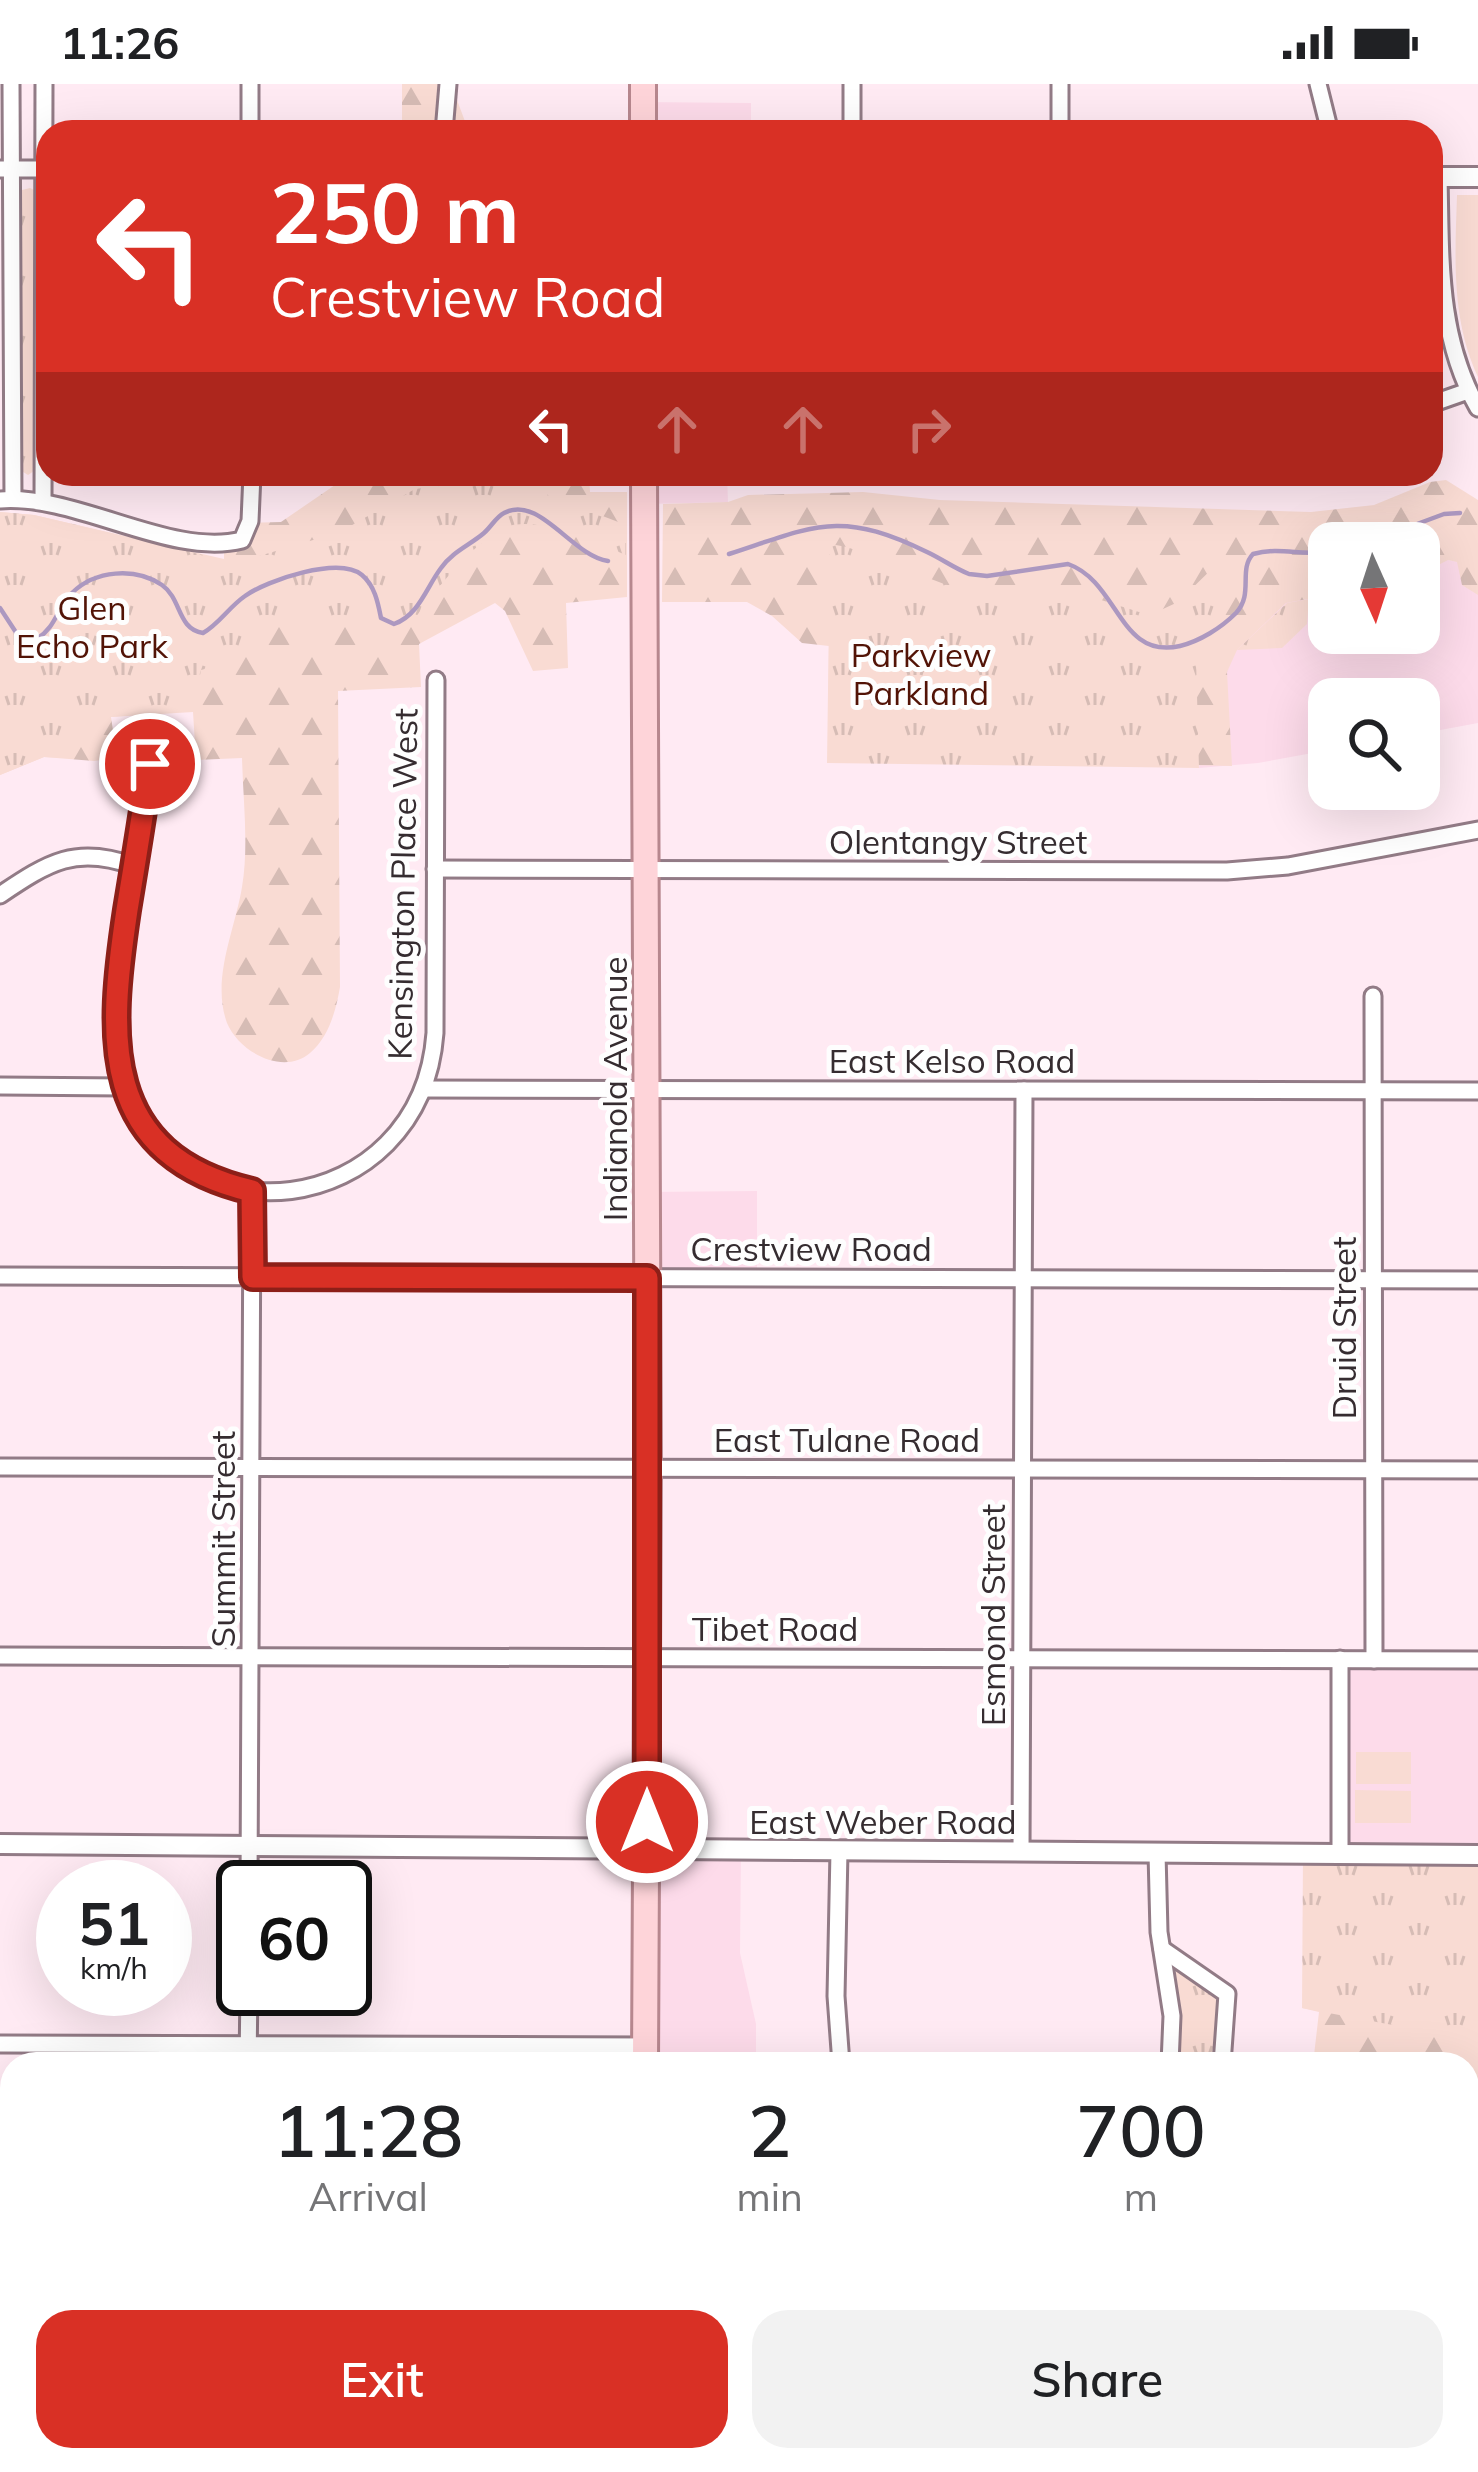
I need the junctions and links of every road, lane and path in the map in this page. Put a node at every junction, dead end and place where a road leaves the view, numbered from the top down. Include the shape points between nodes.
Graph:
1 (11, 84) edge
2 (44, 84) edge
3 (250, 84) edge
4 (448, 84) edge
5 (643, 84) edge
6 (852, 84) edge
7 (1060, 84) edge
8 (1318, 84) edge
9 (45, 120) edge
10 (250, 120) edge
11 (445, 120) edge
12 (644, 120) edge
13 (852, 120) edge
14 (1060, 120) edge
15 (1327, 120) edge
16 (6, 169) edge
17 (1443, 177) edge
18 (1478, 177) edge
19 (1443, 308) edge
20 (1468, 391) junction
21 (1443, 400) edge
22 (1478, 409) edge
23 (44, 486) edge
24 (251, 486) edge
25 (644, 486) edge
26 (7, 499) edge
27 (44, 501) junction
28 (436, 680) dead end
29 (151, 759) dead end
30 (1478, 830) edge
31 (134, 866) junction
32 (435, 869) junction
33 (646, 869) junction
34 (0, 895) edge
35 (1372, 995) dead end
36 (0, 1087) edge
37 (124, 1087) junction
38 (425, 1089) junction
39 (646, 1089) junction
40 (1024, 1090) junction
41 (1373, 1091) junction
42 (1478, 1091) edge
43 (252, 1191) junction
44 (0, 1276) edge
45 (253, 1277) junction
46 (647, 1278) junction
47 (1023, 1279) junction
48 (1373, 1280) junction
49 (1478, 1280) edge
50 (0, 1467) edge
51 (252, 1468) junction
52 (648, 1469) junction
53 (1022, 1469) junction
54 (1373, 1470) junction
55 (1478, 1470) edge
56 (0, 1656) edge
57 (251, 1656) junction
58 (648, 1658) junction
59 (1022, 1658) junction
60 (1340, 1659) junction
61 (1373, 1660) junction
62 (1478, 1660) edge
63 (0, 1844) edge
64 (250, 1846) junction
65 (647, 1850) junction
66 (839, 1851) junction
67 (1021, 1852) junction
68 (1157, 1853) junction
69 (1340, 1854) junction
70 (1478, 1856) edge
71 (250, 1860) edge
72 (1162, 1949) junction
73 (249, 2016) edge
74 (0, 2044) edge
75 (248, 2045) junction
76 (248, 2052) edge
77 (526, 2052) edge
78 (645, 2052) edge
79 (840, 2052) edge
80 (1170, 2052) edge
81 (1223, 2052) edge

1 - 16 street
2 - 9 street
3 - 10 street
4 - 11 street
5 - 12 main road
6 - 13 street
7 - 14 street
8 - 15 street
16 - 26 street
17 - 18 street
19 - 20 street
20 - 21 street
20 - 22 street
23 - 27 street
24 - 27 street via 249,530 236,542 185,539
25 - 33 main road, Indianola Avenue
26 - 27 street
28 - 32 street, Kensington Place West
29 - 31 street
30 - 33 street, Olentangy Street via 1227,871
31 - 34 street via 76,856
31 - 37 street via 113,1013
32 - 33 street, Olentangy Street
32 - 38 street, Kensington Place West via 435,1034
33 - 39 main road, Indianola Avenue
35 - 41 street, Druid Street
36 - 37 street
37 - 43 street via 175,1156 211,1179
38 - 39 street, East Kelso Road
38 - 43 street, Kensington Place West via 390,1144 344,1176 296,1191
39 - 40 street, East Kelso Road
39 - 46 main road, Indianola Avenue
40 - 41 street, East Kelso Road
40 - 47 street, Esmond Street
41 - 42 street, East Kelso Road
41 - 48 street, Druid Street
43 - 45 street, Summit Street
44 - 45 street, Crestview Road
45 - 46 street, Crestview Road
45 - 51 street, Summit Street
46 - 47 street, Crestview Road
46 - 52 main road, Indianola Avenue
47 - 48 street, Crestview Road
47 - 53 street, Esmond Street
48 - 49 street, Crestview Road
48 - 54 street, Druid Street
50 - 51 street, East Tulane Road
51 - 52 street, East Tulane Road
51 - 57 street, Summit Street
52 - 53 street, East Tulane Road
52 - 58 main road, Indianola Avenue
53 - 54 street, East Tulane Road
53 - 59 street, Esmond Street
54 - 55 street, East Tulane Road
54 - 61 street, Druid Street
56 - 57 street, Tibet Road
57 - 58 street, Tibet Road
57 - 64 street, Summit Street
58 - 59 street, Tibet Road
58 - 65 main road, Indianola Avenue
59 - 60 street, Tibet Road
59 - 67 street, Esmond Street
60 - 61 street, Tibet Road
60 - 69 street
61 - 62 street, Tibet Road
63 - 64 street, East Weber Road
64 - 65 street, East Weber Road
64 - 71 street, Summit Street
65 - 66 street, East Weber Road
65 - 78 main road, Indianola Avenue
66 - 67 street, East Weber Road
66 - 79 street
67 - 68 street, East Weber Road
68 - 69 street, East Weber Road
68 - 72 street
69 - 70 street, East Weber Road
72 - 80 street
72 - 81 street via 1227,1994
73 - 75 street
74 - 75 street
75 - 76 street
75 - 77 street

